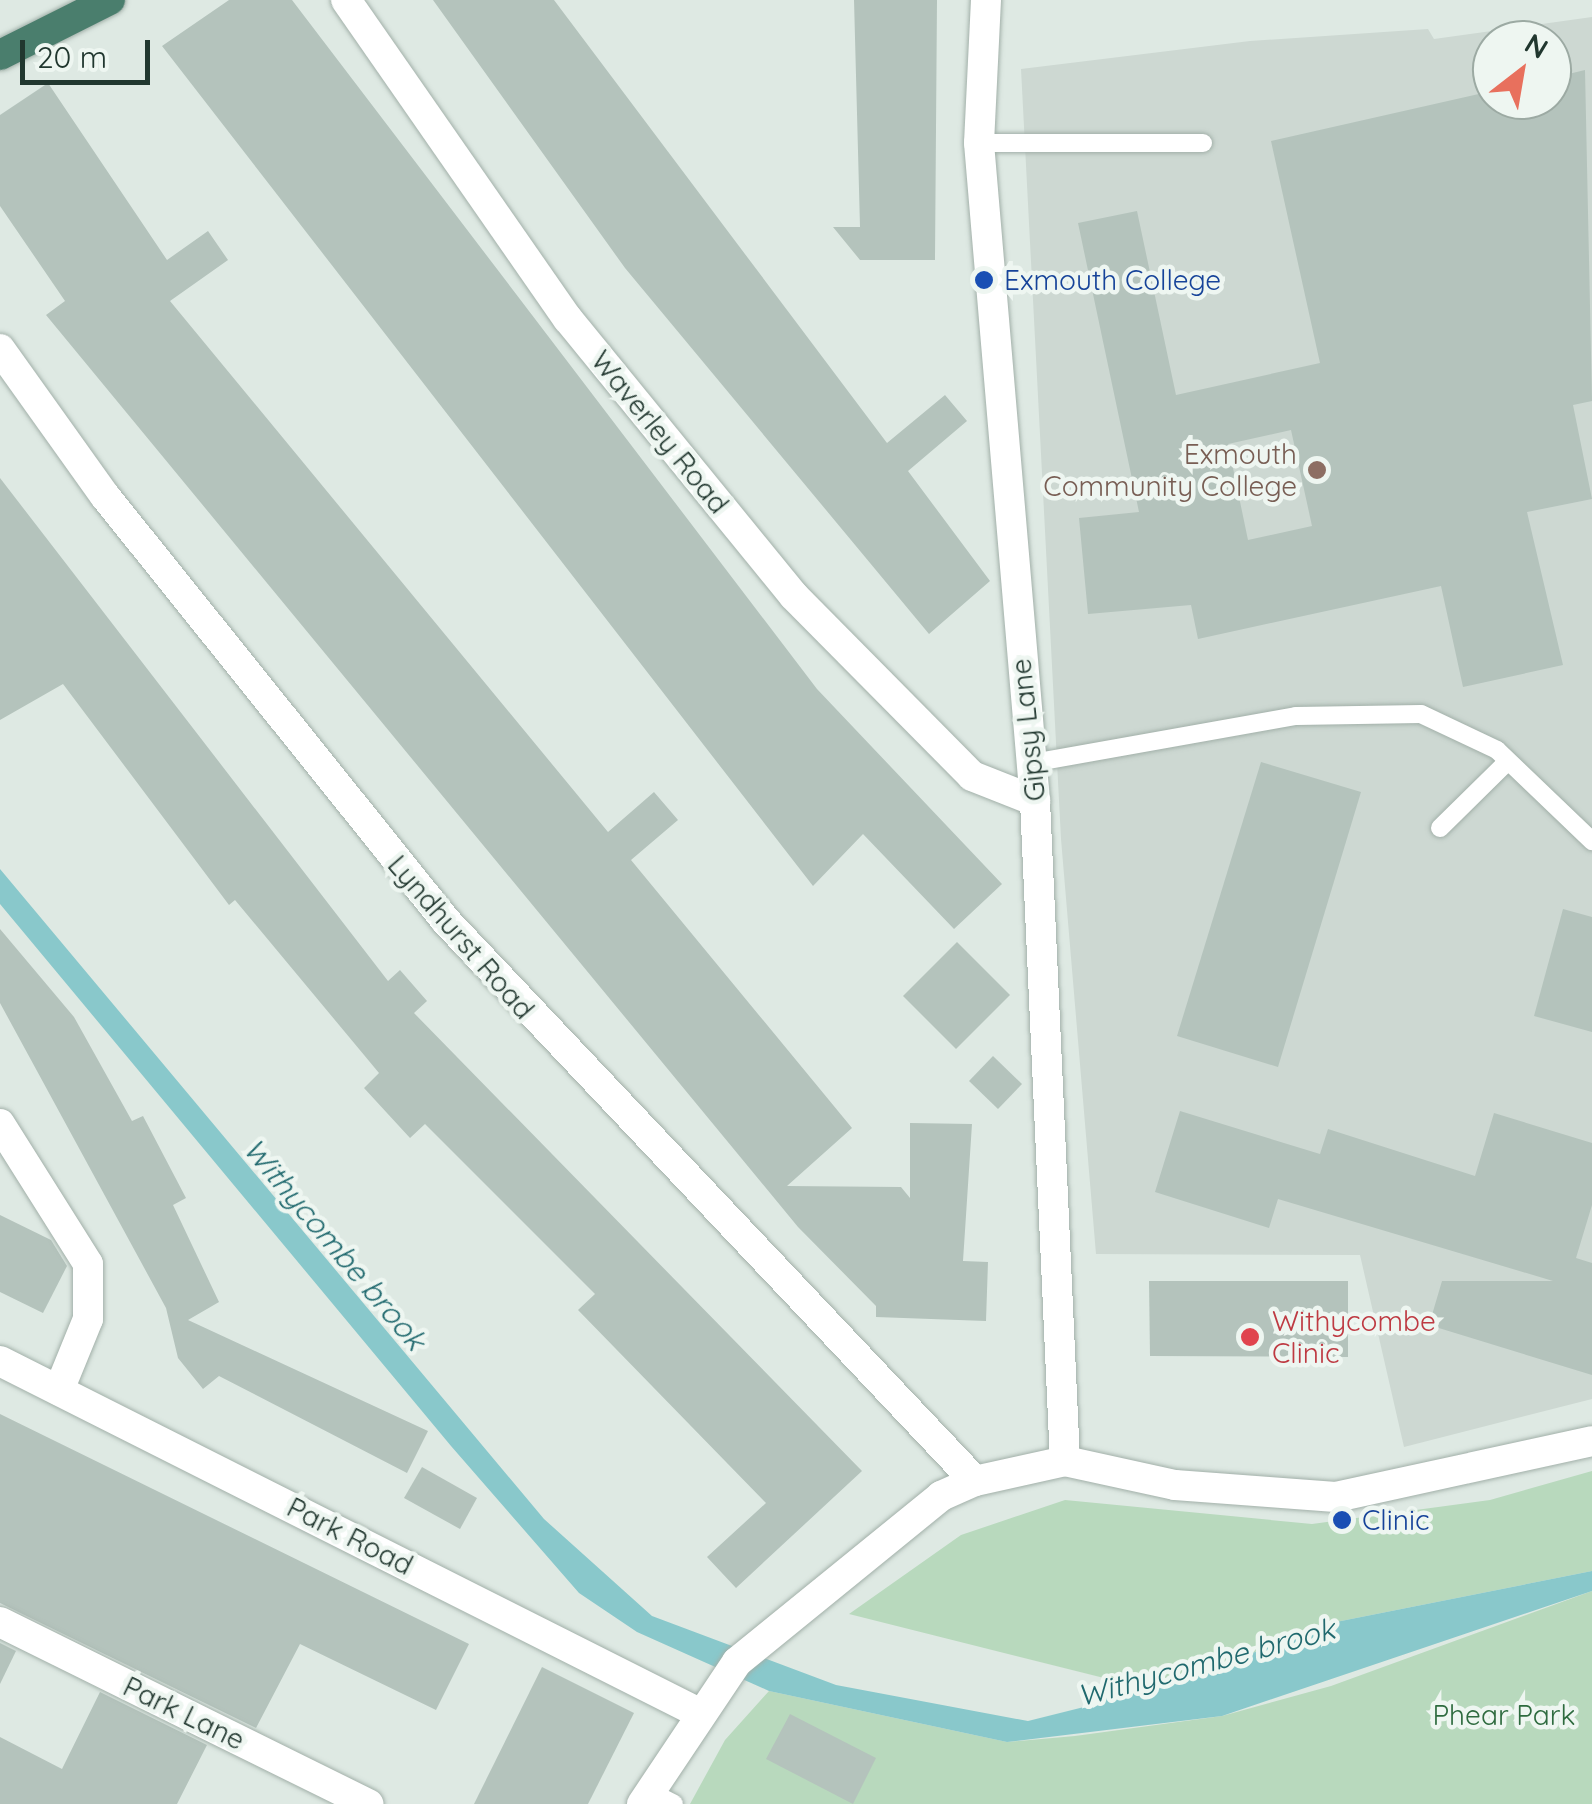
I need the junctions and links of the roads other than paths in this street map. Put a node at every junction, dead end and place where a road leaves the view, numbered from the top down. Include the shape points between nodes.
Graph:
1 (110, 0) edge
2 (346, 0) edge
3 (986, 0) edge
4 (0, 55) edge
5 (980, 142) junction
6 (1203, 143) dead end
7 (0, 349) edge
8 (1508, 762) junction
9 (1032, 763) junction
10 (1035, 801) junction
11 (1440, 828) dead end
12 (1592, 841) edge
13 (0, 1124) edge
14 (0, 1361) edge
15 (59, 1390) junction
16 (1592, 1441) edge
17 (1066, 1461) junction
18 (975, 1481) junction
19 (0, 1622) edge
20 (699, 1713) junction
21 (655, 1800) edge
22 (368, 1804) edge

1 - 4 highway
2 - 10 street, Waverley Road via 568,320 794,596 972,776
3 - 5 street, Gipsy Lane
5 - 6 lane
5 - 9 street, Gipsy Lane
7 - 18 street, Lyndhurst Road via 203,622 446,921
8 - 9 lane via 1421,714 1296,716
8 - 11 lane
8 - 12 lane
9 - 10 street, Gipsy Lane
10 - 17 street, Gipsy Lane
13 - 15 street via 88,1264 88,1319
14 - 15 street, Park Road
15 - 20 street, Park Road
16 - 17 street via 1336,1498 1174,1485
17 - 18 street
18 - 20 street via 941,1496 787,1615
19 - 22 street, Park Lane
20 - 21 street

